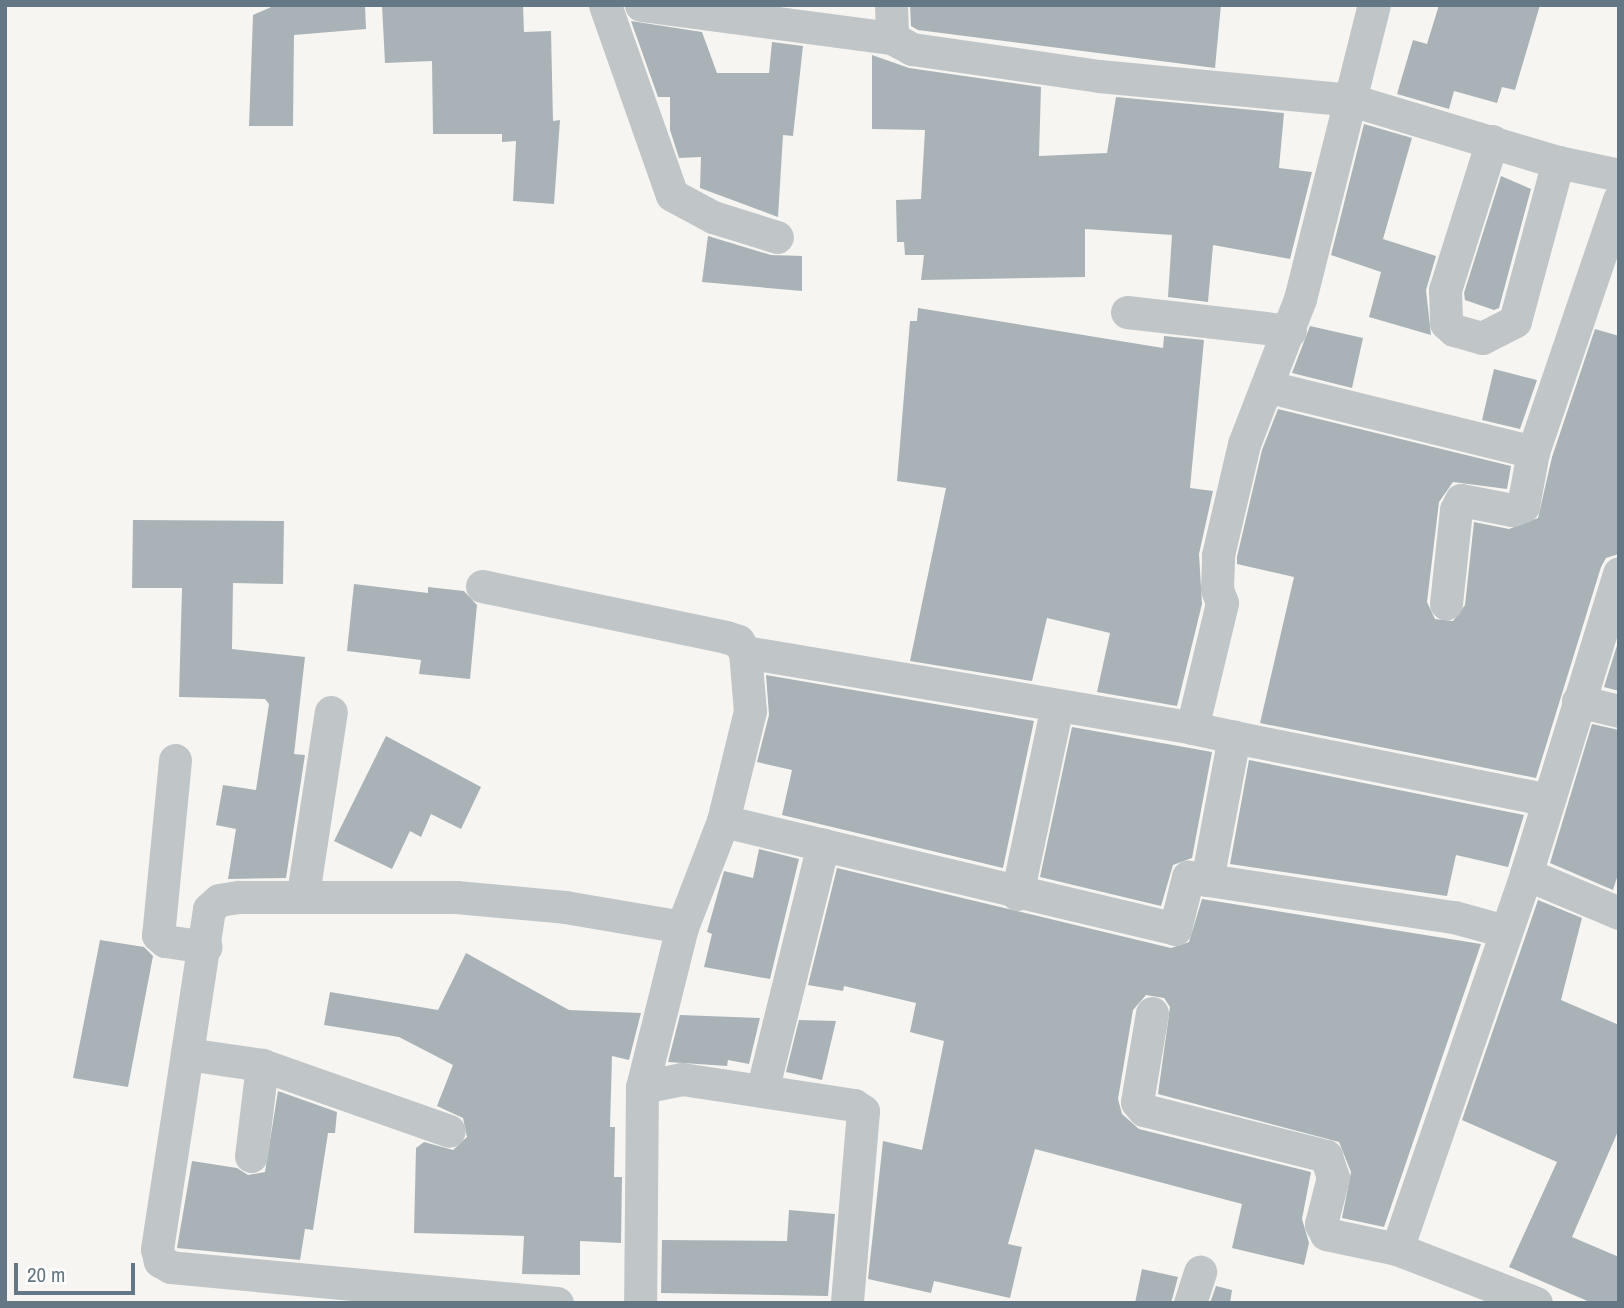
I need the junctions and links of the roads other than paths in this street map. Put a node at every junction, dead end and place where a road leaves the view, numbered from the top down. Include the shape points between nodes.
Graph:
1 (605, 5) edge
2 (641, 5) edge
3 (891, 5) edge
4 (1374, 5) edge
5 (892, 38) junction
6 (1351, 100) junction
7 (1492, 141) junction
8 (1558, 162) junction
9 (1619, 175) edge
10 (1619, 199) edge
11 (777, 237) dead end
12 (1127, 312) dead end
13 (1290, 331) junction
14 (1269, 387) junction
15 (1533, 452) junction
16 (1619, 573) edge
17 (482, 586) dead end
18 (1446, 604) dead end
19 (745, 652) junction
20 (1578, 701) junction
21 (1057, 706) junction
22 (1619, 710) edge
23 (331, 712) dead end
24 (1192, 727) junction
25 (1234, 737) junction
26 (175, 760) dead end
27 (1548, 800) junction
28 (723, 821) junction
29 (823, 844) junction
30 (1526, 874) junction
31 (1207, 880) junction
32 (303, 894) junction
33 (1017, 894) junction
34 (1619, 913) edge
35 (682, 927) junction
36 (1505, 931) junction
37 (206, 947) junction
38 (1152, 1013) dead end
39 (187, 1054) junction
40 (262, 1065) junction
41 (642, 1087) junction
42 (762, 1091) junction
43 (449, 1131) dead end
44 (251, 1156) dead end
45 (1397, 1249) junction
46 (1470, 1292) edge
47 (557, 1303) edge
48 (640, 1303) edge
49 (848, 1303) edge
50 (1536, 1303) edge

1 - 11 street via 672,195 713,217
2 - 5 street
3 - 5 street
4 - 6 street
5 - 6 street via 912,49 1100,76
6 - 7 street
6 - 13 street
7 - 8 street
7 - 8 street via 1446,290 1446,323 1454,330 1482,338 1515,321
8 - 9 street
10 - 15 street
12 - 13 street
13 - 14 street
14 - 15 street
14 - 24 street via 1244,444 1218,555 1217,589 1222,603
15 - 18 street via 1523,506 1511,510 1461,500 1456,510
16 - 20 street
17 - 19 street via 726,637 738,641
19 - 21 street
19 - 28 street via 750,711
20 - 22 street
20 - 27 street
21 - 24 street
21 - 33 street
23 - 32 street
24 - 25 street
25 - 27 street
25 - 31 street
26 - 37 street via 158,935 164,941
27 - 30 street
28 - 29 street
28 - 35 street
29 - 33 street
29 - 42 street
30 - 34 street
30 - 36 street
31 - 33 street via 1188,877 1175,929
31 - 36 street via 1454,917
32 - 35 street via 456,897 565,907
32 - 37 street via 219,900 209,909
35 - 41 street
36 - 45 street
37 - 39 street
38 - 45 street via 1138,1102 1144,1110 1326,1156 1333,1177 1321,1224 1326,1234
39 - 40 street
39 - 47 street via 157,1249 165,1265
40 - 43 street
40 - 44 street
41 - 42 street via 682,1079
41 - 48 street
42 - 49 street via 854,1105 863,1111
45 - 46 street
46 - 50 street

